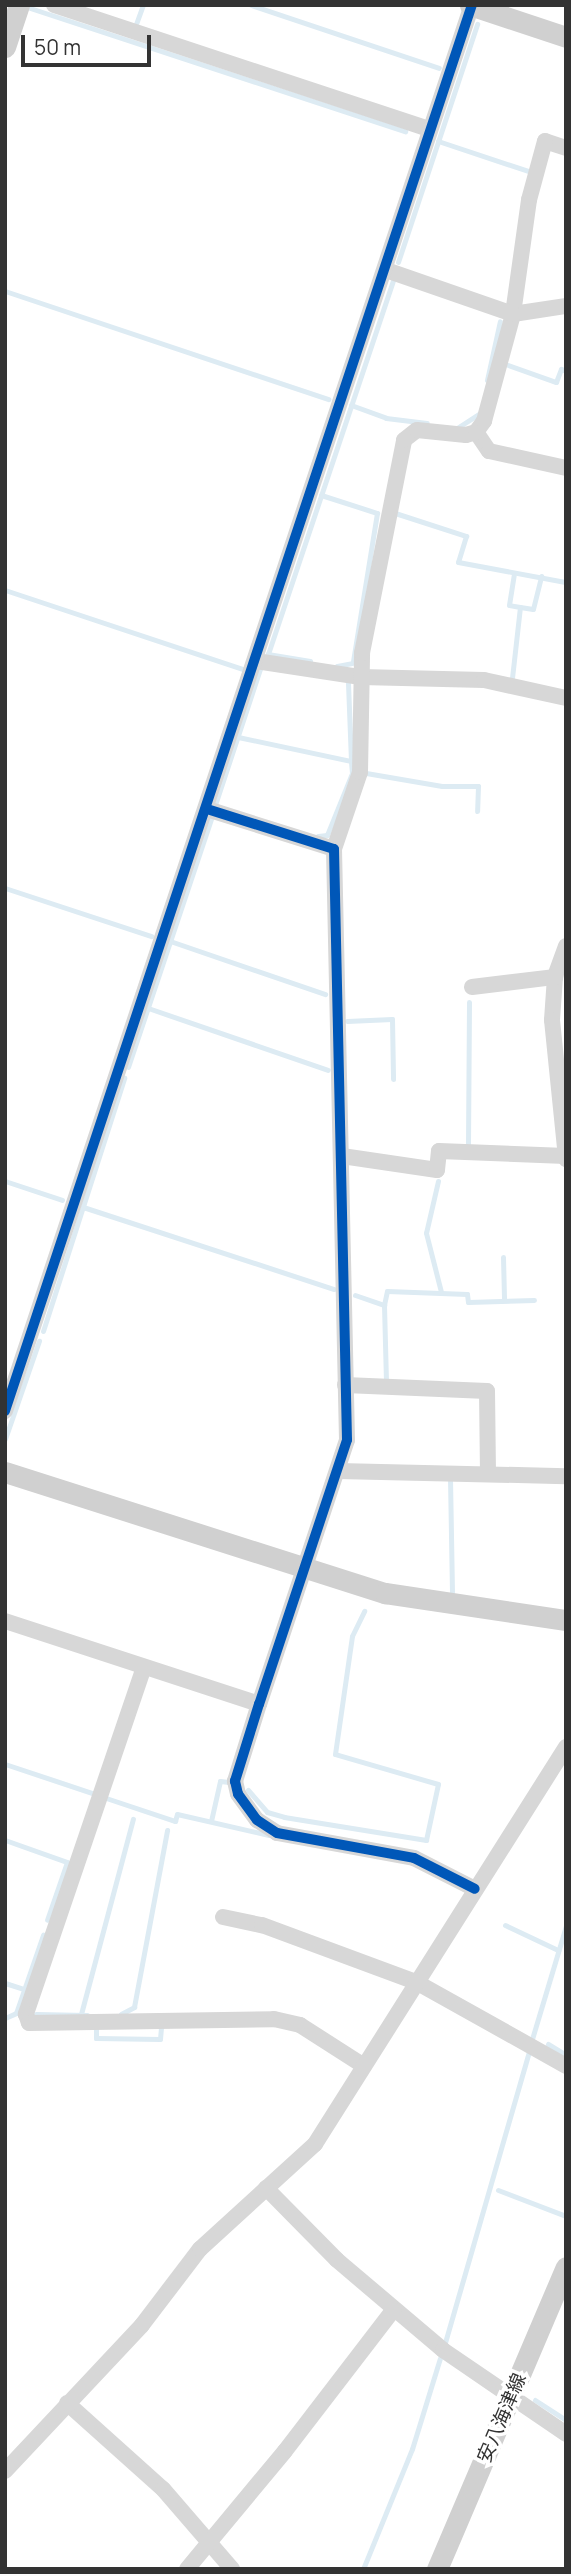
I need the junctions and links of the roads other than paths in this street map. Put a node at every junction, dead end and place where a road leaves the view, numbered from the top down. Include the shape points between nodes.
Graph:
1 (19, 5) edge
2 (54, 5) edge
3 (471, 5) edge
4 (566, 37) edge
5 (5, 47) edge
6 (430, 129) junction
7 (566, 148) edge
8 (386, 270) junction
9 (566, 306) edge
10 (513, 314) junction
11 (477, 432) junction
12 (566, 468) edge
13 (256, 660) junction
14 (361, 677) junction
15 (566, 698) edge
16 (207, 809) junction
17 (334, 849) junction
18 (565, 949) edge
19 (555, 977) junction
20 (472, 987) dead end
21 (342, 1156) junction
22 (566, 1158) edge
23 (345, 1385) junction
24 (5, 1411) edge
25 (338, 1471) junction
26 (488, 1471) junction
27 (5, 1472) edge
28 (566, 1476) edge
29 (303, 1570) junction
30 (566, 1620) edge
31 (5, 1621) edge
32 (144, 1667) junction
33 (259, 1703) junction
34 (566, 1747) edge
35 (475, 1889) junction
36 (223, 1917) dead end
37 (416, 1982) junction
38 (364, 2066) junction
39 (566, 2066) edge
40 (266, 2188) junction
41 (566, 2267) edge
42 (393, 2309) junction
43 (511, 2398) junction
44 (67, 2403) junction
45 (566, 2434) edge
46 (9, 2461) edge
47 (211, 2543) junction
48 (187, 2569) edge
49 (232, 2569) edge
50 (438, 2569) edge

1 - 5 street
2 - 6 street
3 - 4 street
3 - 6 street
6 - 8 street
7 - 10 street via 545,141 529,200
8 - 10 street
8 - 13 street
9 - 10 street
10 - 11 street via 485,421
11 - 12 street via 489,451
11 - 14 street via 417,430 404,440
13 - 14 street
13 - 16 street
14 - 15 street via 485,680
14 - 17 street via 360,772
16 - 17 street
16 - 24 street
17 - 21 street
18 - 19 street
19 - 20 street
19 - 22 street via 552,1020
21 - 22 street via 437,1170 439,1151
21 - 23 street
23 - 25 street via 347,1440
23 - 26 street via 487,1391
25 - 26 street
25 - 29 street
26 - 28 street
27 - 29 street
29 - 30 street via 385,1593
29 - 33 street
31 - 32 street
32 - 33 street
32 - 38 street via 26,2014 29,2023 274,2019 316,2033
33 - 35 street via 236,1781 238,1794 257,1820 277,1833 414,1858
34 - 35 street
35 - 37 street
36 - 37 street via 262,1925
37 - 38 street
37 - 39 street
38 - 40 street via 315,2144
40 - 42 street
40 - 44 street via 200,2249 142,2325
41 - 43 street, 安八海津線
42 - 43 street
42 - 47 street
43 - 45 street
43 - 50 street, 安八海津線
44 - 46 street
44 - 47 street via 163,2489
47 - 48 street
47 - 49 street

